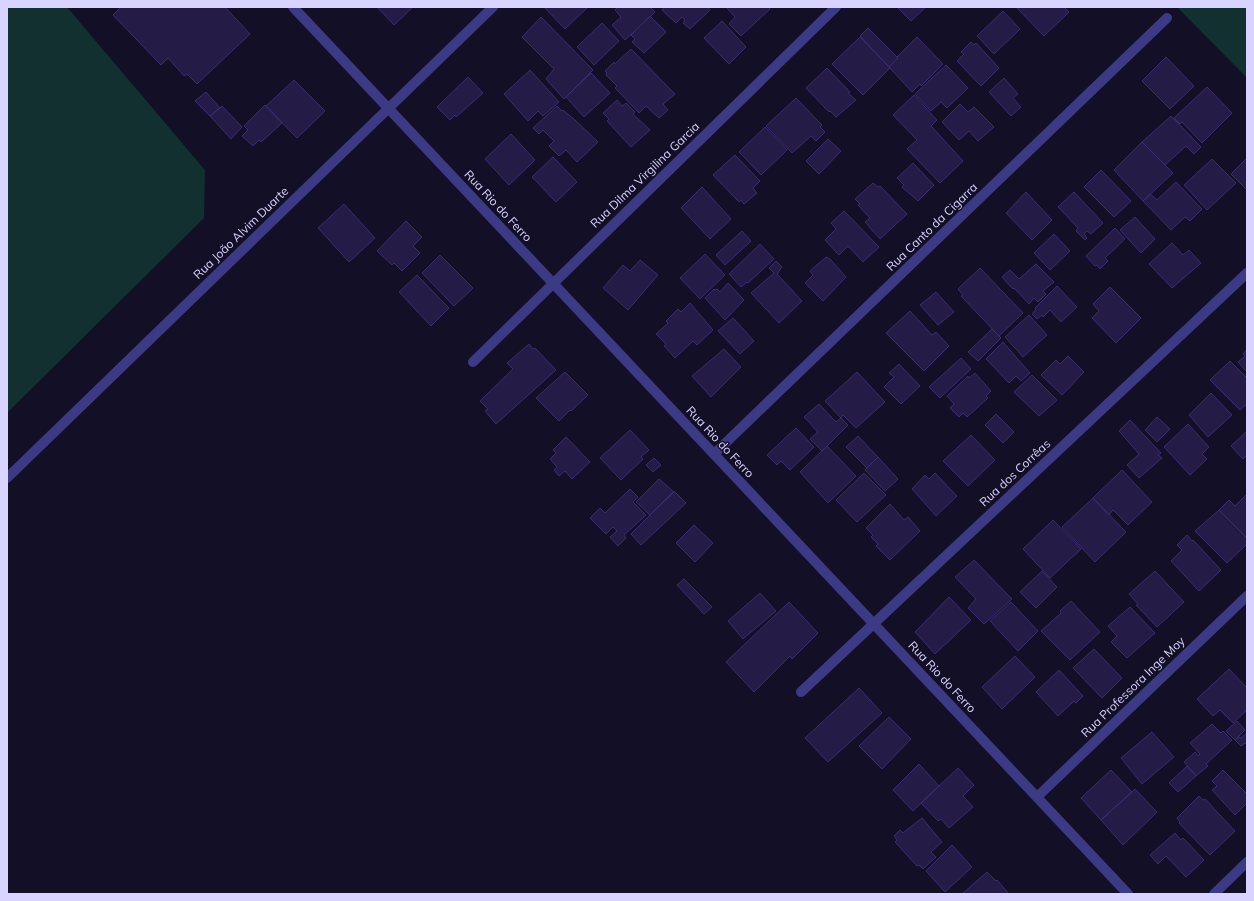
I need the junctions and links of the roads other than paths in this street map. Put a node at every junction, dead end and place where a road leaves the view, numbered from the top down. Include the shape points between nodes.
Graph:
1 (293, 7) edge
2 (493, 7) edge
3 (836, 7) edge
4 (1167, 18) dead end
5 (389, 108) junction
6 (1247, 273) edge
7 (553, 283) junction
8 (473, 362) dead end
9 (714, 454) junction
10 (7, 478) edge
11 (1247, 596) edge
12 (874, 624) junction
13 (801, 692) dead end
14 (1036, 796) junction
15 (1247, 862) edge
16 (1128, 894) edge
17 (1214, 894) edge

1 - 5 street, Rua Rio do Ferro
2 - 5 street, Rua João Alvim Duarte
3 - 7 street, Rua Dilma Virgilina Garcia
4 - 9 street, Rua Canto da Cigarra
5 - 7 street, Rua Rio do Ferro
5 - 10 street, Rua João Alvim Duarte
6 - 12 street, Rua dos Corrêas
7 - 8 street, Rua Dilma Virgilina Garcia
7 - 9 street, Rua Rio do Ferro
9 - 12 street, Rua Rio do Ferro
11 - 14 street, Rua Professora Inge Moy
12 - 13 street, Rua dos Corrêas
12 - 14 street, Rua Rio do Ferro
14 - 16 street, Rua Rio do Ferro
15 - 17 street

